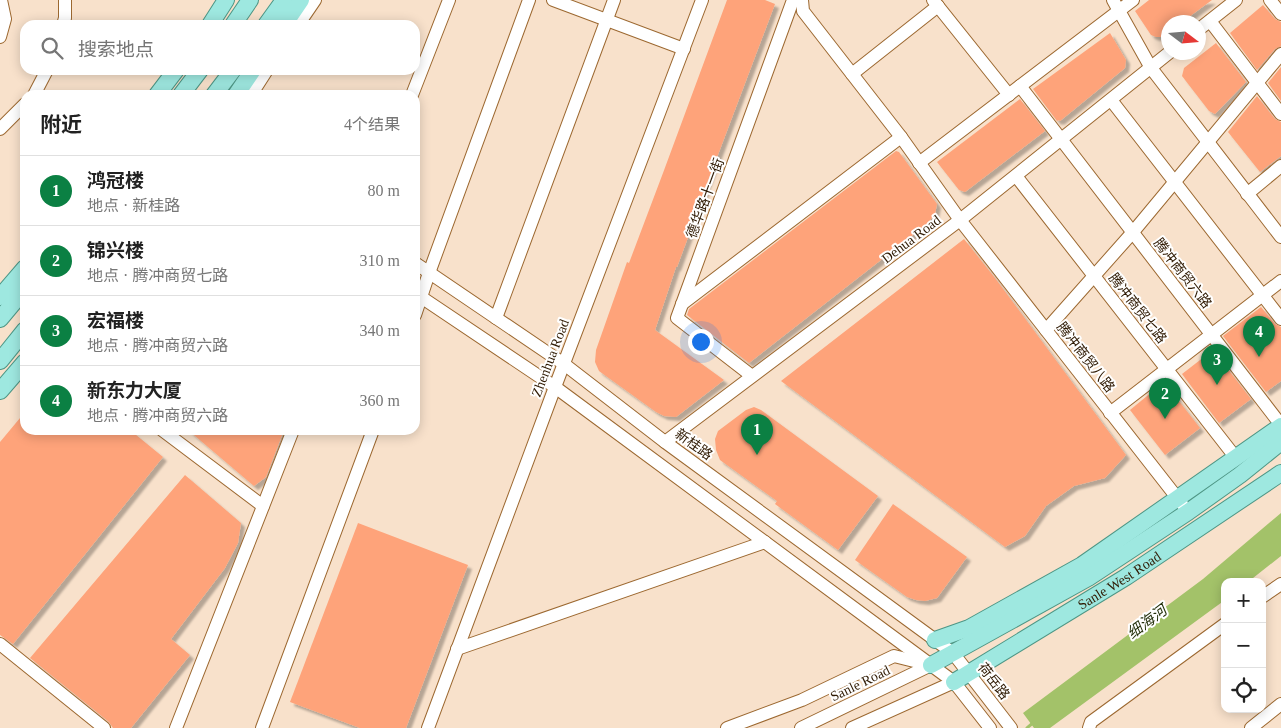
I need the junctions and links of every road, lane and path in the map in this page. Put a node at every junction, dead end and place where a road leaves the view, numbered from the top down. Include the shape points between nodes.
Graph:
1 (1, 0) edge
2 (65, 0) edge
3 (226, 0) edge
4 (250, 0) edge
5 (284, 0) edge
6 (301, 0) edge
7 (315, 0) edge
8 (449, 0) edge
9 (529, 0) edge
10 (553, 0) edge
11 (614, 0) edge
12 (702, 0) edge
13 (793, 0) edge
14 (802, 0) edge
15 (1133, 0) edge
16 (1236, 0) edge
17 (1270, 0) edge
18 (935, 3) edge
19 (1116, 6) edge
20 (1281, 14) edge
21 (63, 20) edge
22 (213, 20) edge
23 (236, 20) edge
24 (270, 20) edge
25 (287, 20) edge
26 (301, 20) edge
27 (607, 20) junction
28 (1210, 21) junction
29 (1206, 24) edge
30 (0, 37) edge
31 (684, 49) junction
32 (1281, 54) edge
33 (1161, 60) edge
34 (1151, 68) junction
35 (420, 74) edge
36 (852, 74) junction
37 (44, 75) edge
38 (172, 75) edge
39 (196, 75) edge
40 (228, 75) edge
41 (250, 75) edge
42 (265, 75) edge
43 (420, 75) edge
44 (1257, 83) junction
45 (1020, 86) junction
46 (37, 90) edge
47 (162, 90) edge
48 (185, 90) edge
49 (218, 90) edge
50 (239, 90) edge
51 (254, 90) edge
52 (414, 90) edge
53 (1009, 95) junction
54 (1111, 100) junction
55 (20, 108) edge
56 (1281, 114) edge
57 (3, 123) edge
58 (901, 137) junction
59 (1062, 139) junction
60 (1208, 143) junction
61 (919, 163) junction
62 (1281, 166) edge
63 (1016, 176) junction
64 (1175, 182) junction
65 (1247, 194) junction
66 (960, 220) junction
67 (1133, 232) junction
68 (1281, 237) edge
69 (420, 267) edge
70 (429, 273) junction
71 (20, 274) edge
72 (1094, 276) junction
73 (1281, 282) edge
74 (420, 291) edge
75 (20, 296) edge
76 (420, 296) edge
77 (1263, 296) junction
78 (0, 297) edge
79 (682, 304) junction
80 (496, 318) junction
81 (0, 319) edge
82 (1281, 319) edge
83 (1046, 330) junction
84 (1212, 335) junction
85 (20, 336) edge
86 (0, 361) edge
87 (564, 364) junction
88 (20, 368) edge
89 (1167, 369) junction
90 (752, 376) junction
91 (554, 387) junction
92 (0, 391) edge
93 (1110, 413) junction
94 (1281, 425) edge
95 (169, 435) edge
96 (291, 435) edge
97 (371, 435) edge
98 (664, 442) junction
99 (1281, 442) edge
100 (1236, 458) junction
101 (1281, 473) edge
102 (1178, 499) junction
103 (262, 506) junction
104 (1188, 512) junction
105 (765, 542) junction
106 (1281, 584) edge
107 (1266, 594) edge
108 (1221, 627) edge
109 (935, 640) junction
110 (0, 644) edge
111 (457, 649) junction
112 (953, 653) junction
113 (931, 665) junction
114 (970, 673) junction
115 (954, 682) junction
116 (1281, 704) edge
117 (104, 728) edge
118 (176, 728) edge
119 (262, 728) edge
120 (428, 728) edge
121 (727, 728) edge
122 (801, 728) edge
123 (852, 728) edge
124 (990, 728) edge
125 (1011, 728) edge
126 (1089, 728) edge
127 (1251, 728) edge

1 - 30 street via 4,19
2 - 21 street
3 - 22 main road
4 - 23 main road
5 - 24 main road
6 - 25 main road
7 - 26 street
8 - 35 street
9 - 70 street
10 - 27 street
11 - 27 street
12 - 31 street, Zhenhua Road
13 - 79 street, 德华路十一街
14 - 36 street, 腾冲商贸八路 via 803,11
15 - 19 street
16 - 28 street
17 - 20 street
18 - 36 street
18 - 53 street
19 - 34 street
19 - 45 street
27 - 31 street
27 - 80 street
28 - 29 street
28 - 44 street
31 - 87 street, Zhenhua Road
32 - 44 street
33 - 34 street, Dehua Road
34 - 54 street, Dehua Road
34 - 60 street
36 - 58 street, 腾冲商贸八路
37 - 46 street
38 - 47 main road
39 - 48 main road
40 - 49 main road
41 - 50 main road
42 - 51 street
43 - 52 street
44 - 56 street
44 - 60 street
45 - 53 street
45 - 59 street, 腾冲商贸六路
53 - 61 street
54 - 59 street, Dehua Road
54 - 64 street
55 - 57 street
58 - 61 street, 腾冲商贸八路
58 - 79 street
59 - 63 street, Dehua Road
59 - 67 street, 腾冲商贸六路
60 - 64 street
60 - 65 street
61 - 66 street, 腾冲商贸八路
62 - 65 street
63 - 66 street, Dehua Road
63 - 72 street, 腾冲商贸七路
64 - 67 street
64 - 77 street
65 - 68 street
66 - 83 street, 腾冲商贸八路
66 - 90 street, Dehua Road
67 - 72 street
67 - 84 street, 腾冲商贸六路
69 - 70 street, 新桂路
70 - 74 street
70 - 80 street, 新桂路
71 - 78 main road
72 - 83 street
72 - 89 street, 腾冲商贸七路
73 - 77 street
75 - 81 main road
76 - 91 street
77 - 82 street
77 - 84 street
79 - 90 street, 德华路十一街 via 677,318
80 - 87 street, 新桂路
83 - 93 street, 腾冲商贸八路
84 - 89 street
84 - 94 street, 腾冲商贸六路
85 - 86 main road
87 - 91 street, Zhenhua Road
87 - 98 street, 新桂路
88 - 92 main road
89 - 93 street
89 - 100 street, 腾冲商贸七路
90 - 98 street, Dehua Road
91 - 105 street
91 - 111 street, Zhenhua Road
93 - 102 street, 腾冲商贸八路
94 - 100 main road
95 - 103 street
96 - 103 street
97 - 119 street
98 - 109 street, 新桂路
99 - 104 main road via 1240,476
100 - 102 main road
101 - 114 main road, Sanle West Road via 1126,577
102 - 104 street, 腾冲商贸八路
102 - 109 main road via 1082,565 969,628
103 - 118 street
104 - 112 main road via 1088,578
105 - 111 street
105 - 113 street
106 - 107 street
108 - 126 street via 1090,722
109 - 112 street, 新桂路
110 - 117 street
111 - 120 street, Zhenhua Road
112 - 113 main road
112 - 114 street, 荷岳路
113 - 115 street
113 - 121 street via 894,656 802,700
113 - 122 street, Sanle Road
114 - 115 main road, Sanle West Road
114 - 125 street, 荷岳路
115 - 123 street
115 - 124 street
116 - 127 street

